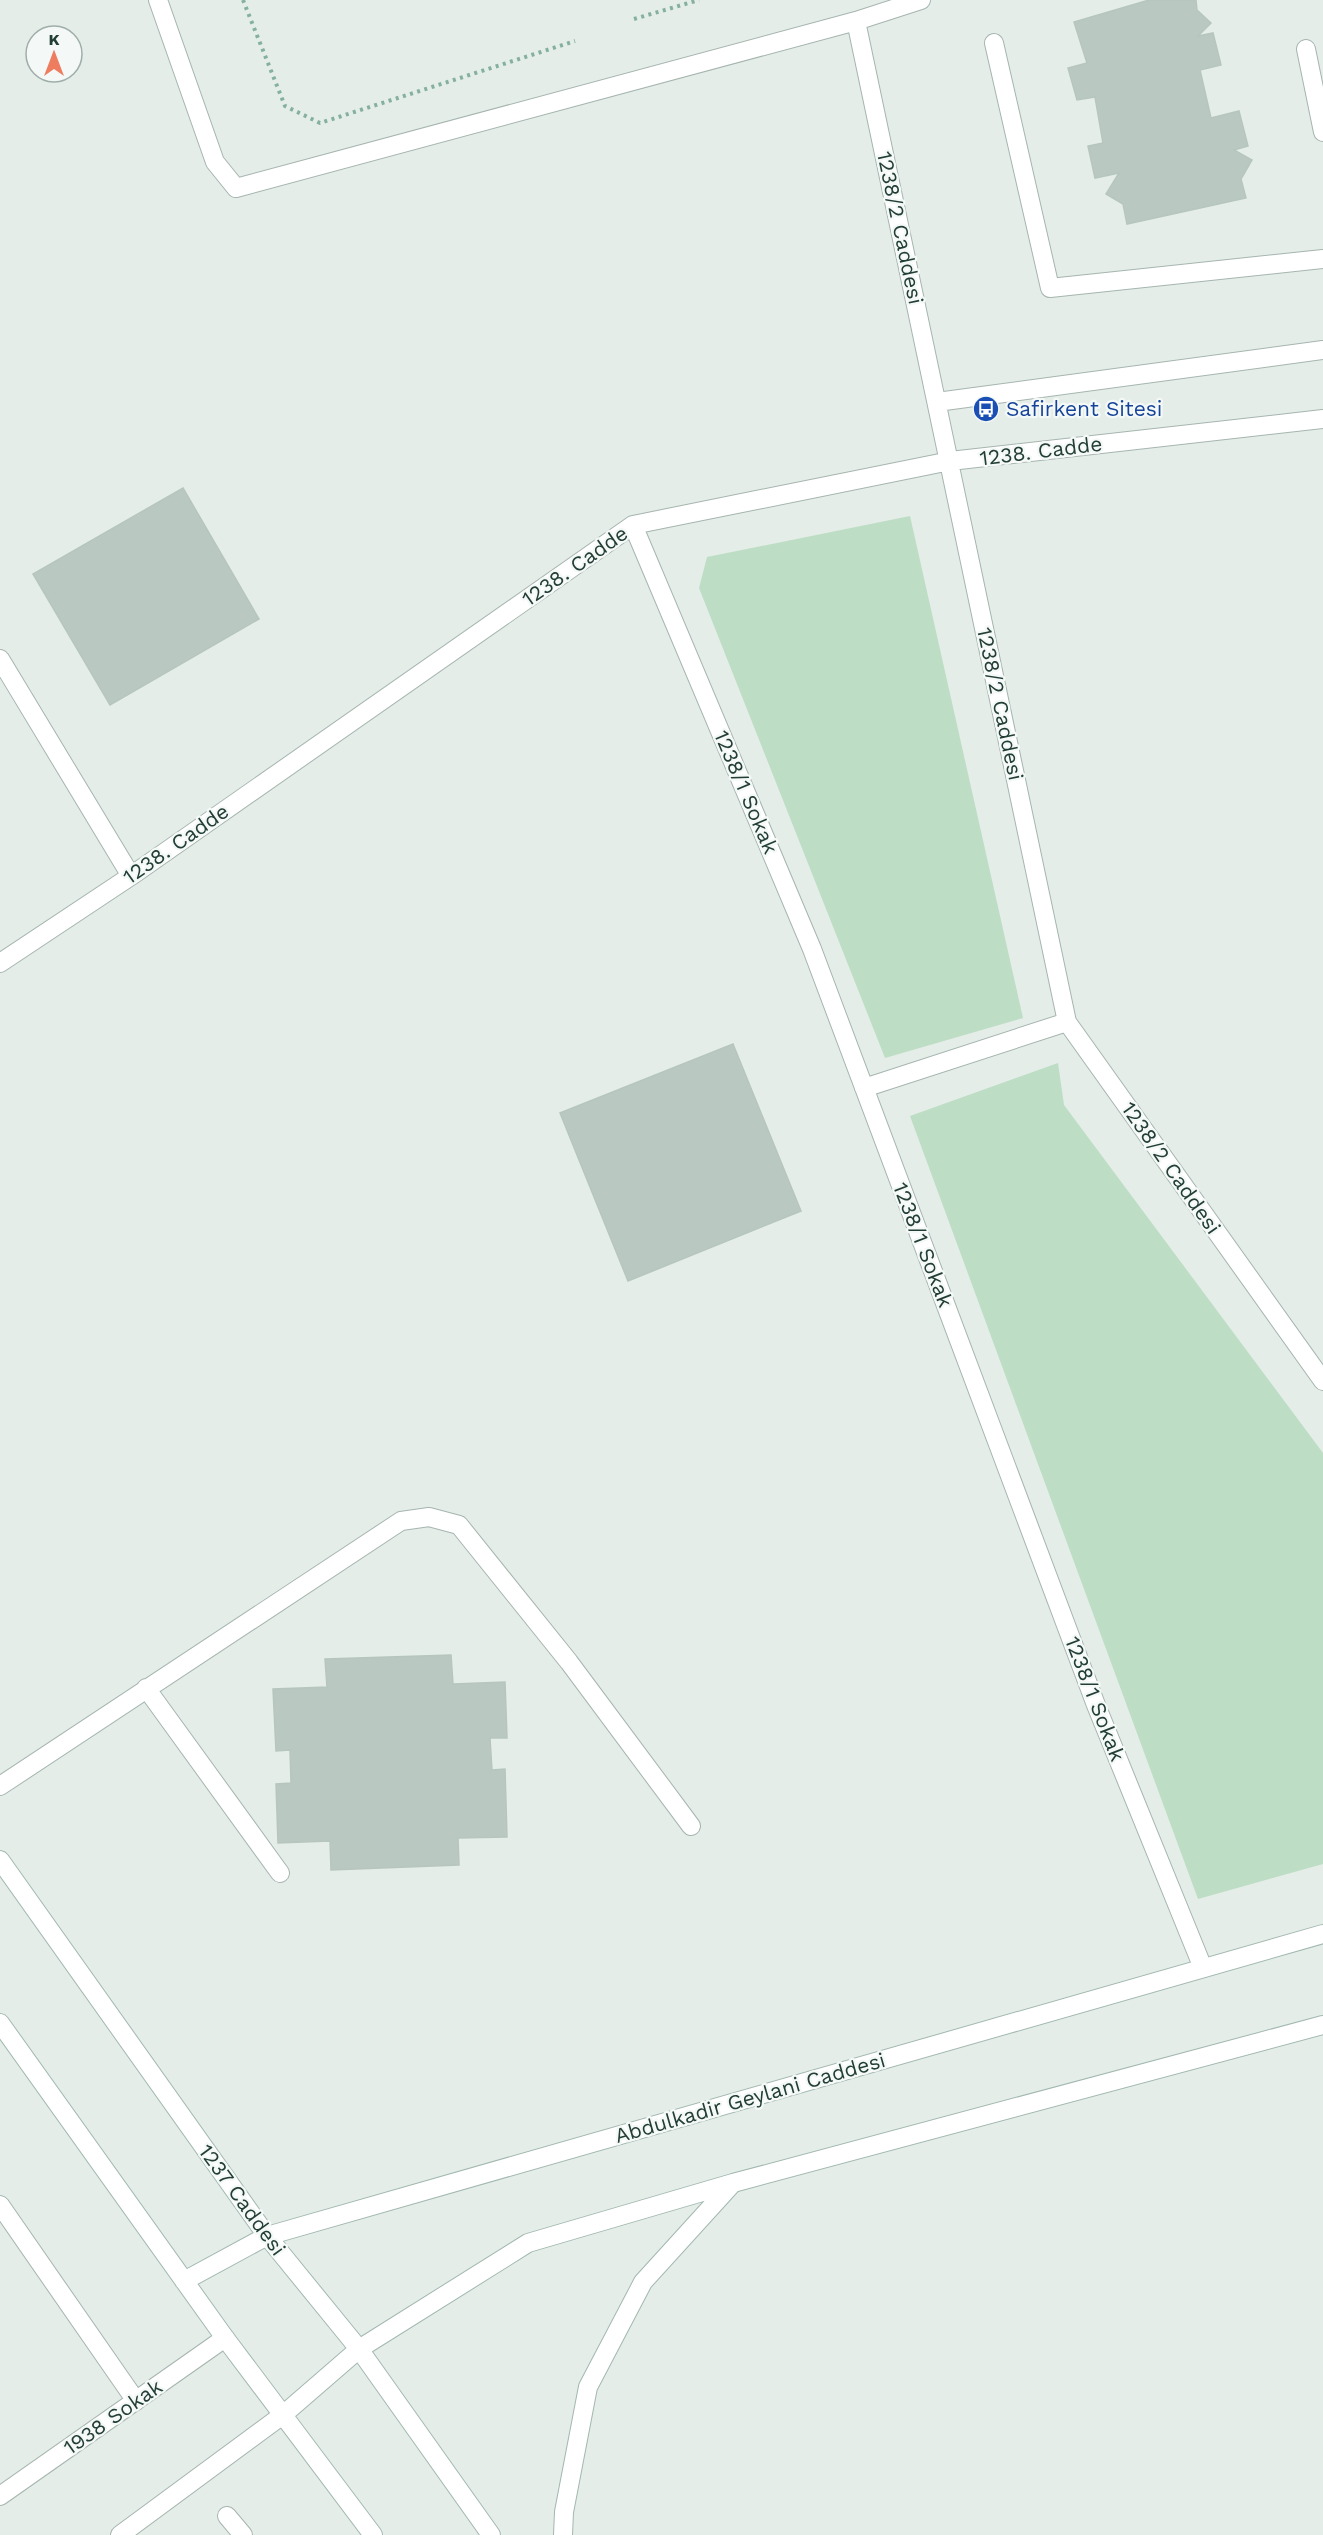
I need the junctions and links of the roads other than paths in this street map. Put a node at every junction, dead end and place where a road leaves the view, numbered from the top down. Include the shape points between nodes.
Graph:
1 (158, 0) edge
2 (921, 0) edge
3 (856, 21) junction
4 (994, 43) dead end
5 (1306, 49) dead end
6 (1323, 132) edge
7 (1323, 259) edge
8 (1323, 350) edge
9 (937, 402) junction
10 (1323, 419) edge
11 (950, 461) junction
12 (633, 525) junction
13 (0, 659) edge
14 (130, 876) junction
15 (0, 963) edge
16 (1067, 1022) junction
17 (864, 1088) junction
18 (1323, 1381) edge
19 (146, 1688) junction
20 (0, 1786) edge
21 (691, 1826) dead end
22 (0, 1860) edge
23 (280, 1874) dead end
24 (1323, 1934) edge
25 (1203, 1968) junction
26 (0, 2023) edge
27 (1323, 2025) edge
28 (733, 2183) junction
29 (0, 2205) edge
30 (267, 2236) junction
31 (184, 2281) junction
32 (225, 2338) junction
33 (359, 2349) junction
34 (136, 2401) junction
35 (284, 2414) junction
36 (0, 2496) edge
37 (227, 2516) dead end
38 (120, 2535) edge
39 (243, 2535) edge
40 (373, 2535) edge
41 (491, 2535) edge
42 (563, 2535) edge

1 - 3 street via 215,162 236,188
2 - 3 street
3 - 9 street, 1238/2 Caddesi
4 - 7 street via 1050,288
5 - 6 street
8 - 9 street
9 - 11 street, 1238/2 Caddesi
10 - 11 street, 1238. Cadde
11 - 12 street, 1238. Cadde
11 - 16 street, 1238/2 Caddesi
12 - 14 street, 1238. Cadde
12 - 17 street, 1238/1 Sokak via 812,949
13 - 14 street
14 - 15 street, 1238. Cadde
16 - 17 street
16 - 18 street, 1238/2 Caddesi
17 - 25 street, 1238/1 Sokak via 1096,1705
19 - 20 street
19 - 21 street via 401,1521 429,1517 459,1525 569,1662
19 - 23 street
22 - 30 street, 1237 Caddesi
24 - 25 street, Abdulkadir Geylani Caddesi
25 - 30 street, Abdulkadir Geylani Caddesi
26 - 31 street
27 - 28 street
28 - 33 street via 528,2243
28 - 42 street via 644,2282 588,2387
29 - 34 street
30 - 31 street, Abdulkadir Geylani Caddesi
30 - 33 street, 1237 Caddesi
31 - 32 street
32 - 34 street, 1938 Sokak
32 - 35 street
33 - 35 street
33 - 41 street, 1237 Caddesi
34 - 36 street, 1938 Sokak
35 - 38 street
35 - 40 street
37 - 39 street

